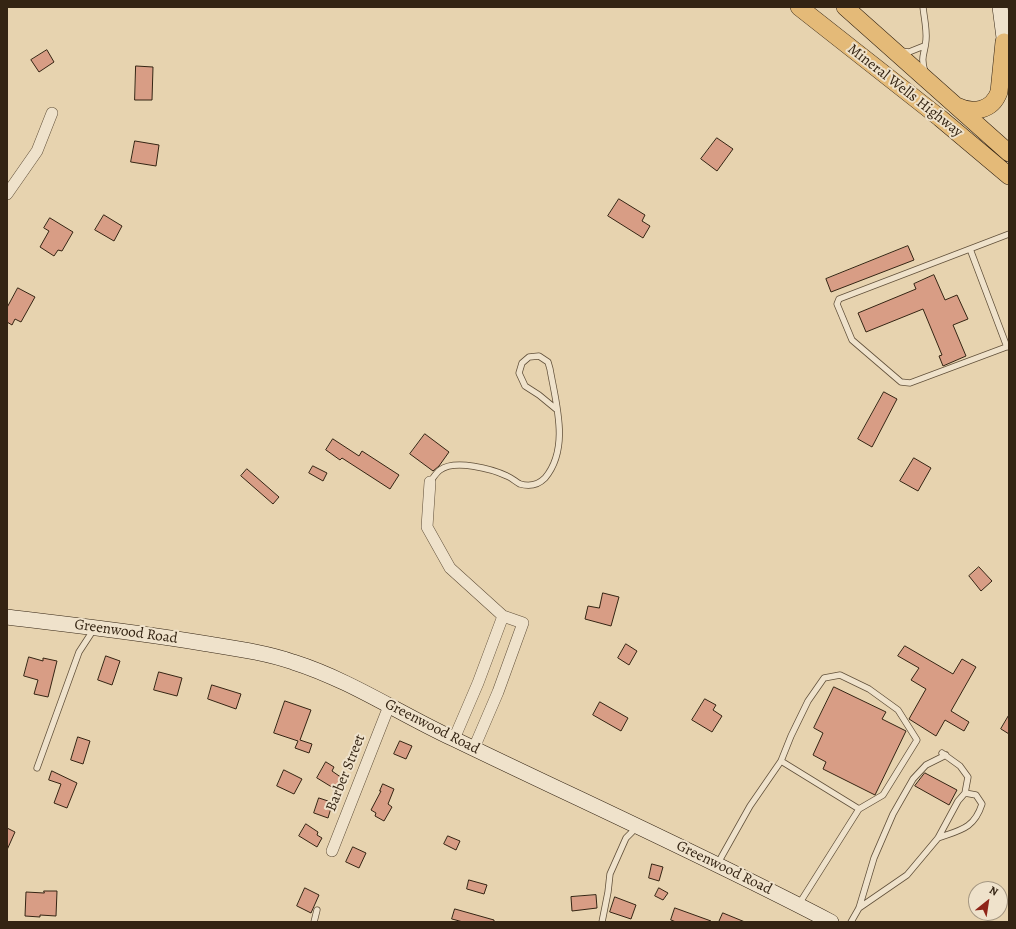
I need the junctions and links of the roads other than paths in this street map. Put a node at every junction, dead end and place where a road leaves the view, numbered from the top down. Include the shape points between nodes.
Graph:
1 (799, 7) edge
2 (845, 7) edge
3 (923, 7) edge
4 (1000, 7) edge
5 (1004, 42) junction
6 (924, 46) junction
7 (890, 47) junction
8 (1009, 76) edge
9 (931, 83) junction
10 (957, 106) junction
11 (52, 113) dead end
12 (1009, 153) edge
13 (1009, 176) edge
14 (7, 194) edge
15 (1009, 234) edge
16 (970, 248) junction
17 (1008, 346) edge
18 (556, 409) junction
19 (430, 482) joint
20 (503, 616) junction
21 (7, 617) edge
22 (95, 627) junction
23 (389, 706) junction
24 (454, 739) junction
25 (474, 748) junction
26 (781, 761) junction
27 (37, 768) dead end
28 (965, 793) junction
29 (859, 809) junction
30 (638, 826) junction
31 (938, 838) junction
32 (332, 851) dead end
33 (716, 865) junction
34 (798, 905) junction
35 (859, 908) junction
36 (317, 910) dead end
37 (314, 922) edge
38 (602, 922) edge
39 (831, 922) edge
40 (852, 922) edge

1 - 13 main road, Mineral Wells Highway
2 - 7 main road, Mineral Wells Highway
3 - 6 lane via 926,40
4 - 5 street
5 - 8 street
5 - 10 main road via 1000,86 996,98 988,106 976,110 967,111
6 - 7 lane via 909,52
6 - 9 lane via 923,62
7 - 9 main road, Mineral Wells Highway
9 - 10 main road, Mineral Wells Highway
10 - 12 main road, Mineral Wells Highway
11 - 14 street via 37,151
15 - 16 lane
16 - 17 lane
16 - 17 lane via 839,299 838,304 852,340 905,383
18 - 18 lane via 548,362 539,356 529,357 522,363 519,373 525,386
18 - 19 lane via 560,431 558,453 551,470 541,482 532,486 520,484 496,471 451,465 440,470
19 - 20 street via 428,527 450,568
20 - 24 street
20 - 25 street via 523,623
21 - 22 street, Greenwood Road
22 - 23 street, Greenwood Road via 240,649 292,662 327,675
22 - 27 lane via 79,652
23 - 24 street, Greenwood Road
23 - 32 street, Barber Street
24 - 25 street, Greenwood Road
25 - 30 street, Greenwood Road
26 - 29 lane
26 - 29 lane via 808,701 824,678 840,675 869,689 898,710 916,740 883,795
26 - 33 lane via 750,806
28 - 31 lane
28 - 31 lane via 976,795 982,804 978,816 969,825
28 - 35 lane via 968,777 960,766 944,754 926,765 913,779 893,814 874,858
29 - 34 lane
30 - 33 street, Greenwood Road
30 - 38 lane via 626,838 610,874
31 - 35 lane via 907,876
33 - 34 street, Greenwood Road
34 - 39 street, Greenwood Road
35 - 40 lane
36 - 37 lane

